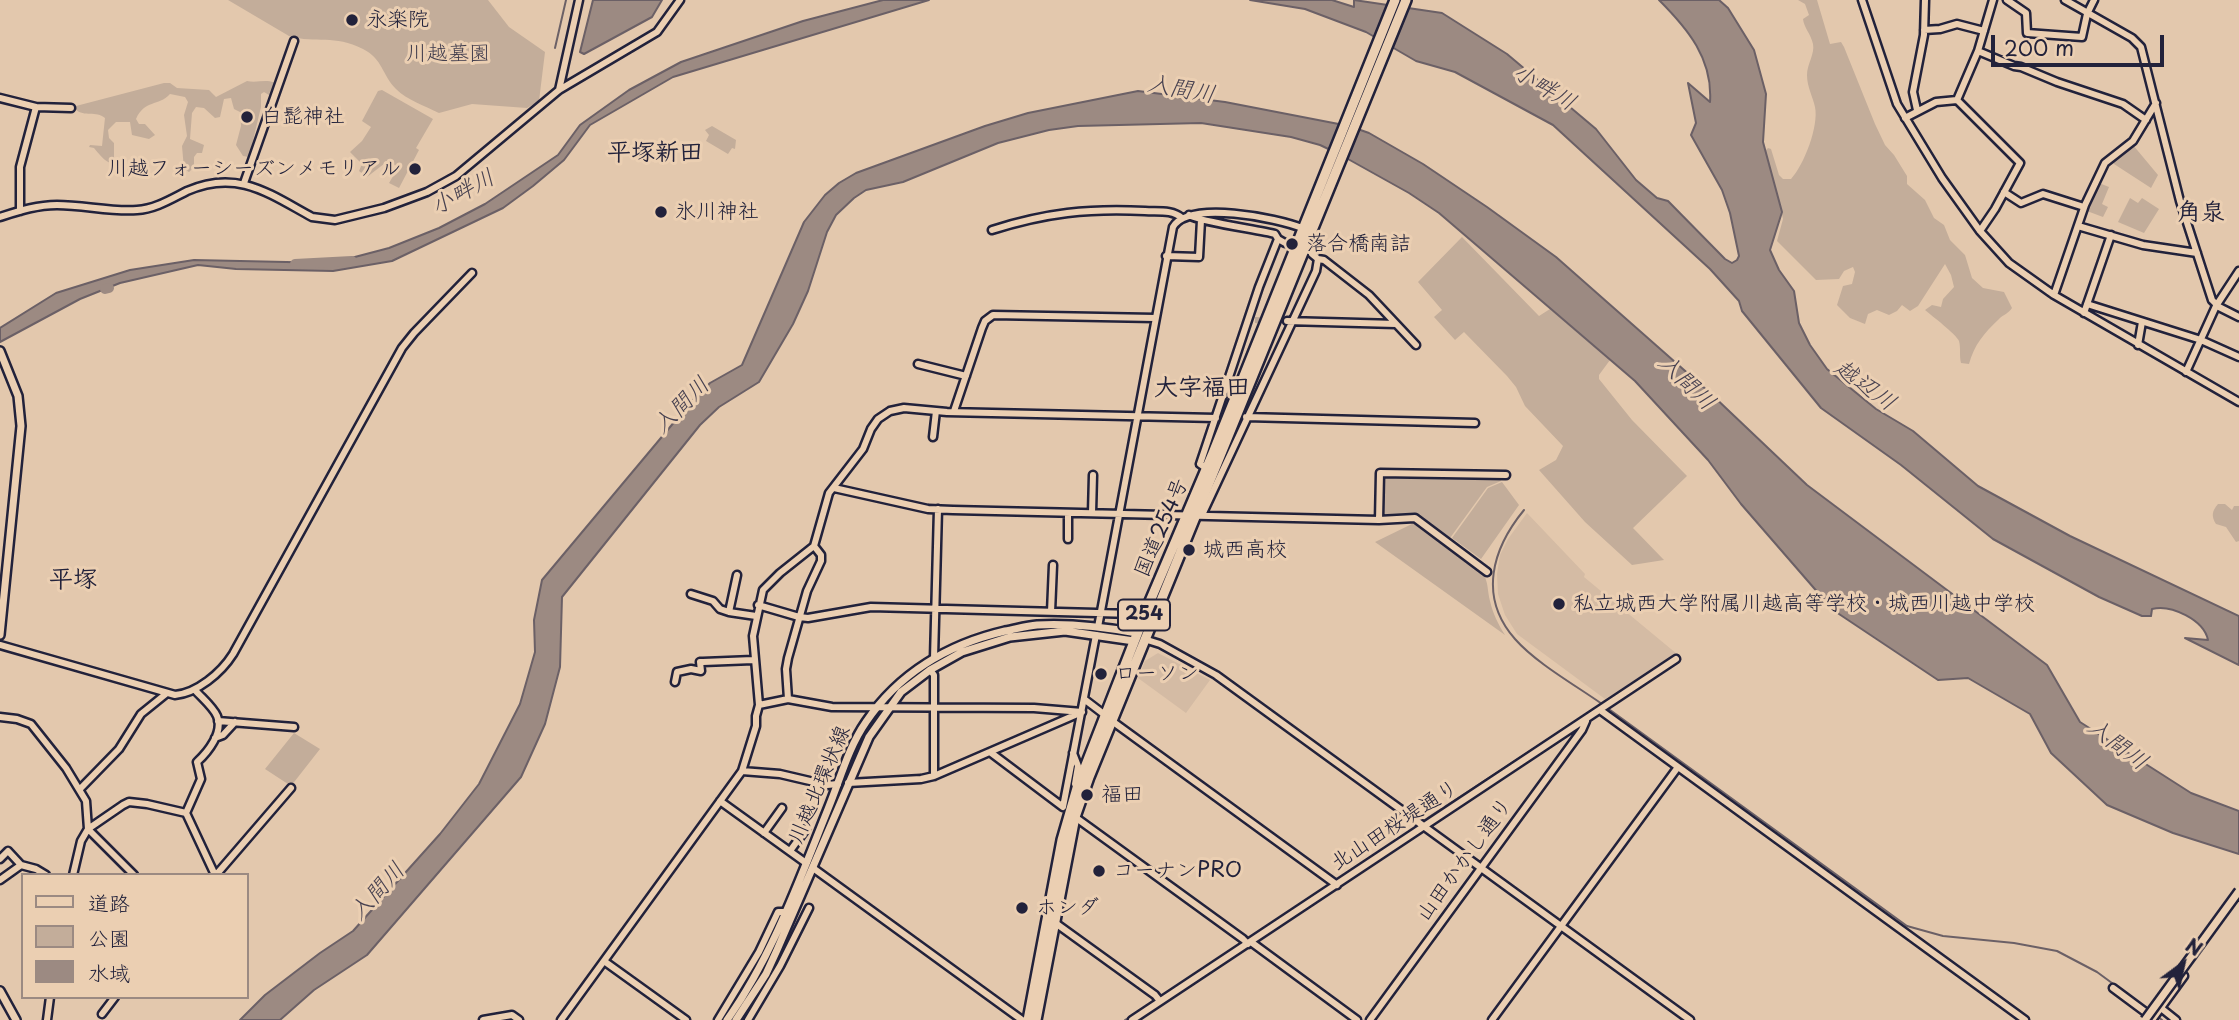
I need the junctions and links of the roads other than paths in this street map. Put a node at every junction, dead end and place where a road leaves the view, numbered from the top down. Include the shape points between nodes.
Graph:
1 (579, 0) edge
2 (680, 0) edge
3 (1395, 0) edge
4 (1406, 0) edge
5 (1862, 0) edge
6 (1924, 0) edge
7 (1993, 0) edge
8 (2007, 0) edge
9 (2065, 0) edge
10 (2094, 0) edge
11 (2087, 15) junction
12 (1924, 30) junction
13 (1984, 31) junction
14 (294, 41) dead end
15 (1978, 51) junction
16 (1373, 67) junction
17 (559, 90) junction
18 (0, 98) edge
19 (1957, 100) junction
20 (2156, 103) junction
21 (36, 107) junction
22 (71, 108) dead end
23 (1917, 110) junction
24 (1905, 118) junction
25 (2146, 120) junction
26 (244, 183) junction
27 (2004, 192) junction
28 (2084, 207) junction
29 (20, 211) junction
30 (0, 217) edge
31 (1186, 217) junction
32 (1201, 220) junction
33 (1307, 226) junction
34 (2078, 226) junction
35 (992, 230) dead end
36 (1980, 231) junction
37 (2110, 235) junction
38 (1278, 239) junction
39 (1285, 243) dead end
40 (2197, 253) junction
41 (1166, 256) junction
42 (2239, 271) edge
43 (472, 273) dead end
44 (2054, 295) junction
45 (2087, 304) junction
46 (2216, 306) junction
47 (2084, 313) junction
48 (2239, 317) edge
49 (1155, 318) junction
50 (1290, 321) junction
51 (2142, 322) junction
52 (1397, 324) junction
53 (2201, 340) junction
54 (1416, 345) dead end
55 (2138, 345) junction
56 (0, 351) edge
57 (2239, 357) edge
58 (918, 364) dead end
59 (2186, 372) junction
60 (966, 376) junction
61 (2239, 402) edge
62 (936, 411) junction
63 (954, 411) junction
64 (1136, 416) junction
65 (1246, 417) junction
66 (1216, 418) junction
67 (1475, 423) dead end
68 (933, 437) dead end
69 (1206, 468) junction
70 (1093, 475) dead end
71 (1506, 475) dead end
72 (834, 488) junction
73 (937, 509) junction
74 (1068, 513) junction
75 (1092, 513) junction
76 (1119, 514) junction
77 (1195, 515) junction
78 (1379, 520) junction
79 (1068, 539) dead end
80 (814, 546) junction
81 (1053, 565) dead end
82 (1487, 572) dead end
83 (737, 575) dead end
84 (691, 594) dead end
85 (758, 605) junction
86 (936, 609) junction
87 (729, 612) junction
88 (1051, 612) junction
89 (1101, 612) junction
90 (1134, 614) dead end
91 (756, 616) junction
92 (799, 617) junction
93 (1097, 631) junction
94 (0, 635) edge
95 (1138, 638) junction
96 (0, 645) edge
97 (934, 658) junction
98 (1676, 659) dead end
99 (753, 660) junction
100 (930, 670) junction
101 (675, 682) dead end
102 (195, 690) junction
103 (167, 693) junction
104 (788, 699) junction
105 (1084, 699) junction
106 (759, 705) junction
107 (879, 706) junction
108 (891, 707) junction
109 (934, 708) junction
110 (1600, 710) junction
111 (1082, 712) junction
112 (0, 717) edge
113 (1108, 718) junction
114 (1586, 720) junction
115 (218, 721) junction
116 (235, 722) junction
117 (294, 727) dead end
118 (215, 738) junction
119 (1072, 751) junction
120 (990, 752) junction
121 (197, 761) junction
122 (1678, 767) junction
123 (189, 769) dead end
124 (742, 771) junction
125 (934, 776) junction
126 (848, 783) junction
127 (838, 785) junction
128 (291, 788) dead end
129 (1077, 788) junction
130 (80, 789) junction
131 (720, 801) junction
132 (782, 808) dead end
133 (186, 813) junction
134 (1075, 817) junction
135 (1426, 827) junction
136 (806, 829) dead end
137 (88, 830) junction
138 (764, 832) junction
139 (790, 851) junction
140 (0, 859) edge
141 (21, 865) junction
142 (810, 865) junction
143 (1482, 867) junction
144 (43, 873) edge
145 (74, 873) edge
146 (132, 873) edge
147 (215, 873) edge
148 (218, 873) edge
149 (1, 876) edge
150 (1337, 885) junction
151 (2239, 891) edge
152 (809, 908) dead end
153 (784, 912) junction
154 (790, 920) junction
155 (1054, 922) junction
156 (799, 925) junction
157 (1562, 926) junction
158 (1249, 943) junction
159 (604, 961) junction
160 (2184, 976) dead end
161 (2113, 988) dead end
162 (0, 991) edge
163 (50, 999) edge
164 (113, 999) edge
165 (1159, 1000) junction
166 (2161, 1008) junction
167 (2014, 1012) junction
168 (102, 1014) dead end
169 (2150, 1019) edge
170 (16, 1020) edge
171 (47, 1020) edge
172 (483, 1020) edge
173 (519, 1020) edge
174 (561, 1020) edge
175 (687, 1020) edge
176 (718, 1020) edge
177 (727, 1020) edge
178 (736, 1020) edge
179 (748, 1020) edge
180 (1022, 1020) edge
181 (1028, 1020) edge
182 (1036, 1020) edge
183 (1132, 1020) edge
184 (1357, 1020) edge
185 (1370, 1020) edge
186 (1492, 1020) edge
187 (1690, 1020) edge
188 (2008, 1020) edge
189 (2025, 1020) edge
190 (2176, 1020) edge

1 - 17 street
2 - 17 street via 657,32
3 - 16 highway, 254
4 - 16 highway, 254
5 - 24 street
6 - 12 street
7 - 13 street
8 - 11 street via 2026,13 2028,33 2082,37
9 - 11 street
10 - 11 street
11 - 20 street via 2138,42
12 - 13 street via 1956,24
12 - 23 street via 1913,92
13 - 15 street
14 - 26 street
15 - 19 street
15 - 25 street via 2123,104
16 - 33 highway, 国道254号 / 254
17 - 26 street via 474,163 437,187 384,208 321,219
18 - 21 street
19 - 23 street
19 - 27 street via 2020,163
20 - 25 street
20 - 40 street
21 - 22 street
21 - 29 street via 20,167
23 - 24 street
24 - 36 street
25 - 28 street via 2133,141 2105,163
26 - 29 street via 209,183 144,210 56,205
27 - 28 street via 2021,203 2043,194
27 - 36 street
28 - 34 street
29 - 30 street
31 - 32 street
31 - 33 street via 1233,214
31 - 35 street via 1171,212 1098,209
31 - 41 street via 1173,227
32 - 38 street via 1254,228
32 - 41 street via 1199,257
33 - 69 highway, 国道254号 / 254
33 - 77 highway, 国道254号 / 254
34 - 37 street
34 - 44 street
36 - 44 street via 2009,263
37 - 40 street
37 - 45 street
38 - 39 street
38 - 66 street
40 - 46 street
41 - 49 street
42 - 46 street
43 - 102 street via 402,348 233,654
44 - 47 street
45 - 47 street
45 - 51 street
46 - 48 street
46 - 53 street
47 - 55 street
49 - 60 street via 993,315 985,321
49 - 64 street
50 - 52 street
50 - 52 street via 1316,271 1315,256 1360,288
50 - 65 street
51 - 53 street
51 - 55 street
52 - 54 street
53 - 57 street
53 - 59 street
55 - 59 street
56 - 94 main road via 18,396 21,426
58 - 60 street
59 - 61 street
60 - 63 street
62 - 63 street
62 - 68 street
62 - 72 street via 904,408 878,419
63 - 64 street
64 - 66 street
64 - 76 street
65 - 67 street
65 - 77 street
66 - 69 street via 1199,464
69 - 77 highway, 国道254号 / 254
70 - 75 street
71 - 78 street via 1380,473
72 - 73 street
72 - 80 street via 825,502
73 - 74 street
73 - 86 street
74 - 75 street
74 - 79 street
75 - 76 street
76 - 77 street
76 - 89 street
77 - 78 street
77 - 95 highway, 国道254号 / 254
78 - 82 street via 1415,518
80 - 85 street via 771,581
80 - 92 street via 821,561
81 - 88 street
83 - 87 street
84 - 87 street
85 - 91 street
85 - 92 street
86 - 88 street
86 - 92 street via 871,607
86 - 97 street
87 - 91 street
88 - 89 street
89 - 90 street
89 - 93 street
91 - 99 street
92 - 104 street via 786,669
93 - 95 main road, 川越北環状線
93 - 97 main road, 川越北環状線 via 1067,624 1033,625 967,642
93 - 100 main road, 川越北環状線 via 1010,637 962,652
93 - 105 street
95 - 113 highway, 国道254号 / 254
95 - 135 street via 1160,643 1216,675
96 - 103 street
97 - 107 main road, 川越北環状線 via 903,680
98 - 110 street, 北山田桜堤通り
99 - 101 street via 701,662 701,671 680,671
99 - 106 street
100 - 108 main road, 川越北環状線 via 901,692
100 - 109 street
102 - 103 street
102 - 115 street
103 - 130 street via 137,718 119,748
104 - 106 street
104 - 107 street via 832,707
105 - 111 street
105 - 113 street
106 - 124 street
107 - 108 street
107 - 127 main road, 川越北環状線 via 854,744
108 - 109 street
108 - 126 main road, 川越北環状線 via 869,737
109 - 111 street
109 - 125 street
110 - 114 street, 北山田桜堤通り
110 - 122 street
111 - 119 street
111 - 120 street
112 - 130 street via 31,724
113 - 129 highway, 国道254号 / 254
113 - 134 highway, 国道254号 / 254
113 - 150 street
114 - 135 street, 北山田桜堤通り
114 - 143 street, 山田かかし通り
115 - 116 street
115 - 118 street
116 - 117 street
116 - 118 street
118 - 121 street
119 - 120 street via 1063,807
119 - 129 street via 1078,766
120 - 125 street
121 - 123 street
121 - 133 street via 201,779
122 - 157 street
122 - 167 street
124 - 127 street
124 - 131 street
125 - 126 street
126 - 142 main road, 川越北環状線
127 - 142 main road, 川越北環状線
128 - 148 street
129 - 181 highway, 国道254号 / 254 via 1062,840
130 - 137 street via 88,809
131 - 138 street
131 - 159 street
132 - 138 street
133 - 137 street via 129,802
133 - 147 street
134 - 155 highway, 国道254号 / 254
134 - 158 street
135 - 143 street
135 - 150 street, 北山田桜堤通り
136 - 139 street
137 - 145 street
137 - 146 street
138 - 139 street
139 - 142 street
140 - 141 street via 8,851
141 - 144 street
141 - 149 street
142 - 153 main road, 川越北環状線
142 - 154 main road, 川越北環状線
142 - 180 street
143 - 157 street
143 - 185 street, 山田かかし通り
150 - 158 street, 北山田桜堤通り
151 - 169 main road, bridge
152 - 156 street
153 - 176 street via 778,912 760,952
153 - 177 main road, 川越北環状線 via 762,962
154 - 156 street
154 - 178 main road, 川越北環状線 via 766,974
155 - 165 street
155 - 182 highway, 国道254号 / 254
156 - 179 street
157 - 186 street
157 - 187 street
158 - 165 street, 北山田桜堤通り
158 - 184 street
159 - 174 street
159 - 175 street
160 - 166 street
161 - 169 street
162 - 170 main road
163 - 171 street
164 - 168 street
165 - 183 street, 北山田桜堤通り
166 - 169 street
166 - 190 street
167 - 188 street
167 - 189 street
172 - 173 street via 512,1015

